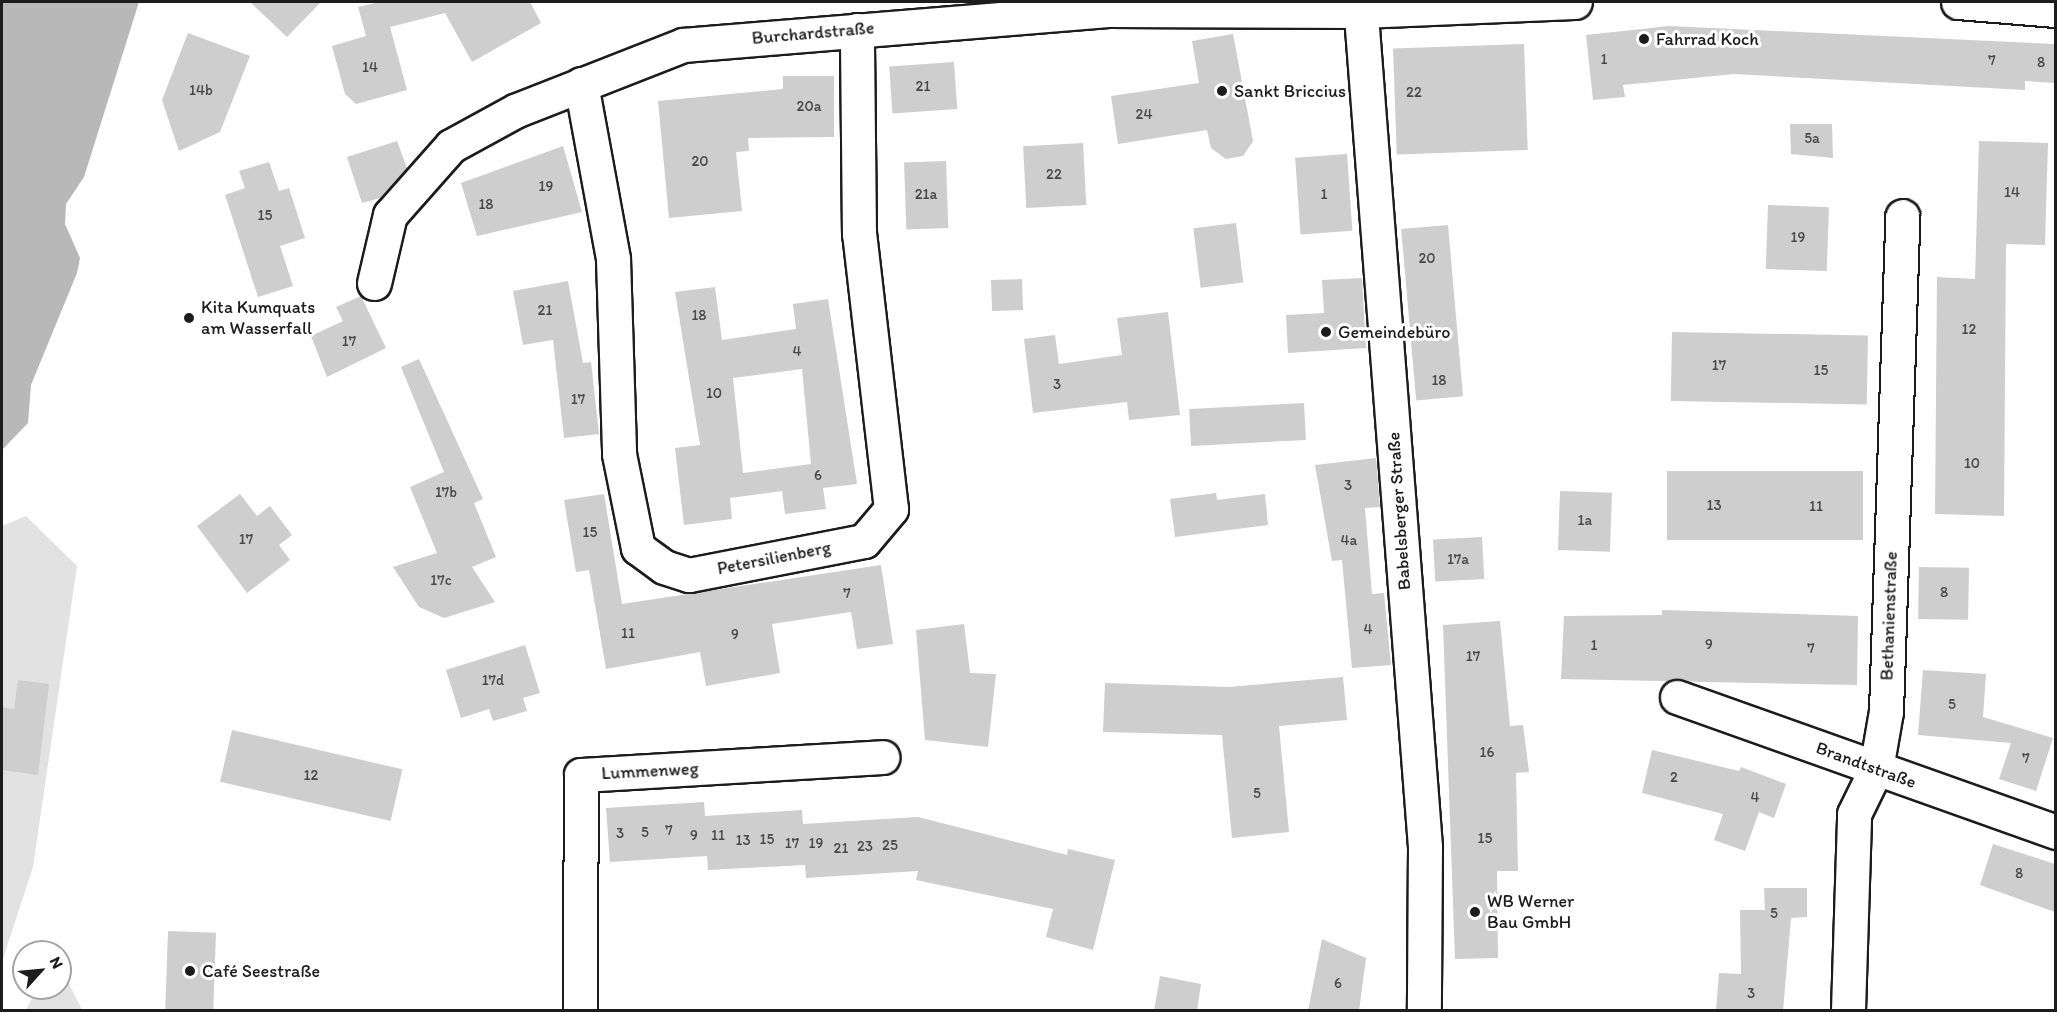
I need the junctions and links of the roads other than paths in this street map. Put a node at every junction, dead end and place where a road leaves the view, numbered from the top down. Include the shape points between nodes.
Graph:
1 (1575, 2) edge
2 (1958, 2) edge
3 (1360, 6) edge
4 (2055, 10) edge
5 (857, 30) junction
6 (581, 84) junction
7 (1902, 216) dead end
8 (374, 283) dead end
9 (1677, 697) dead end
10 (882, 757) dead end
11 (1876, 769) junction
12 (2055, 832) edge
13 (580, 1011) edge
14 (1424, 1011) edge
15 (1848, 1011) edge

1 - 3 street, Burchardstraße
2 - 4 street
3 - 5 street, Burchardstraße via 1108,10
3 - 14 street, Babelsberger Straße via 1425,847
5 - 6 street, Burchardstraße via 683,45
5 - 6 street, Petersilienberg via 859,234 891,508 864,541 689,575 664,567 638,548 619,454 612,259
6 - 8 street, Burchardstraße via 474,131 429,164 390,215
7 - 11 street, Bethanienstraße via 1886,711
9 - 11 street, Brandtstraße
10 - 13 street, Lummenweg via 581,775
11 - 12 street, Brandtstraße
11 - 15 street, Bethanienstraße via 1854,813

